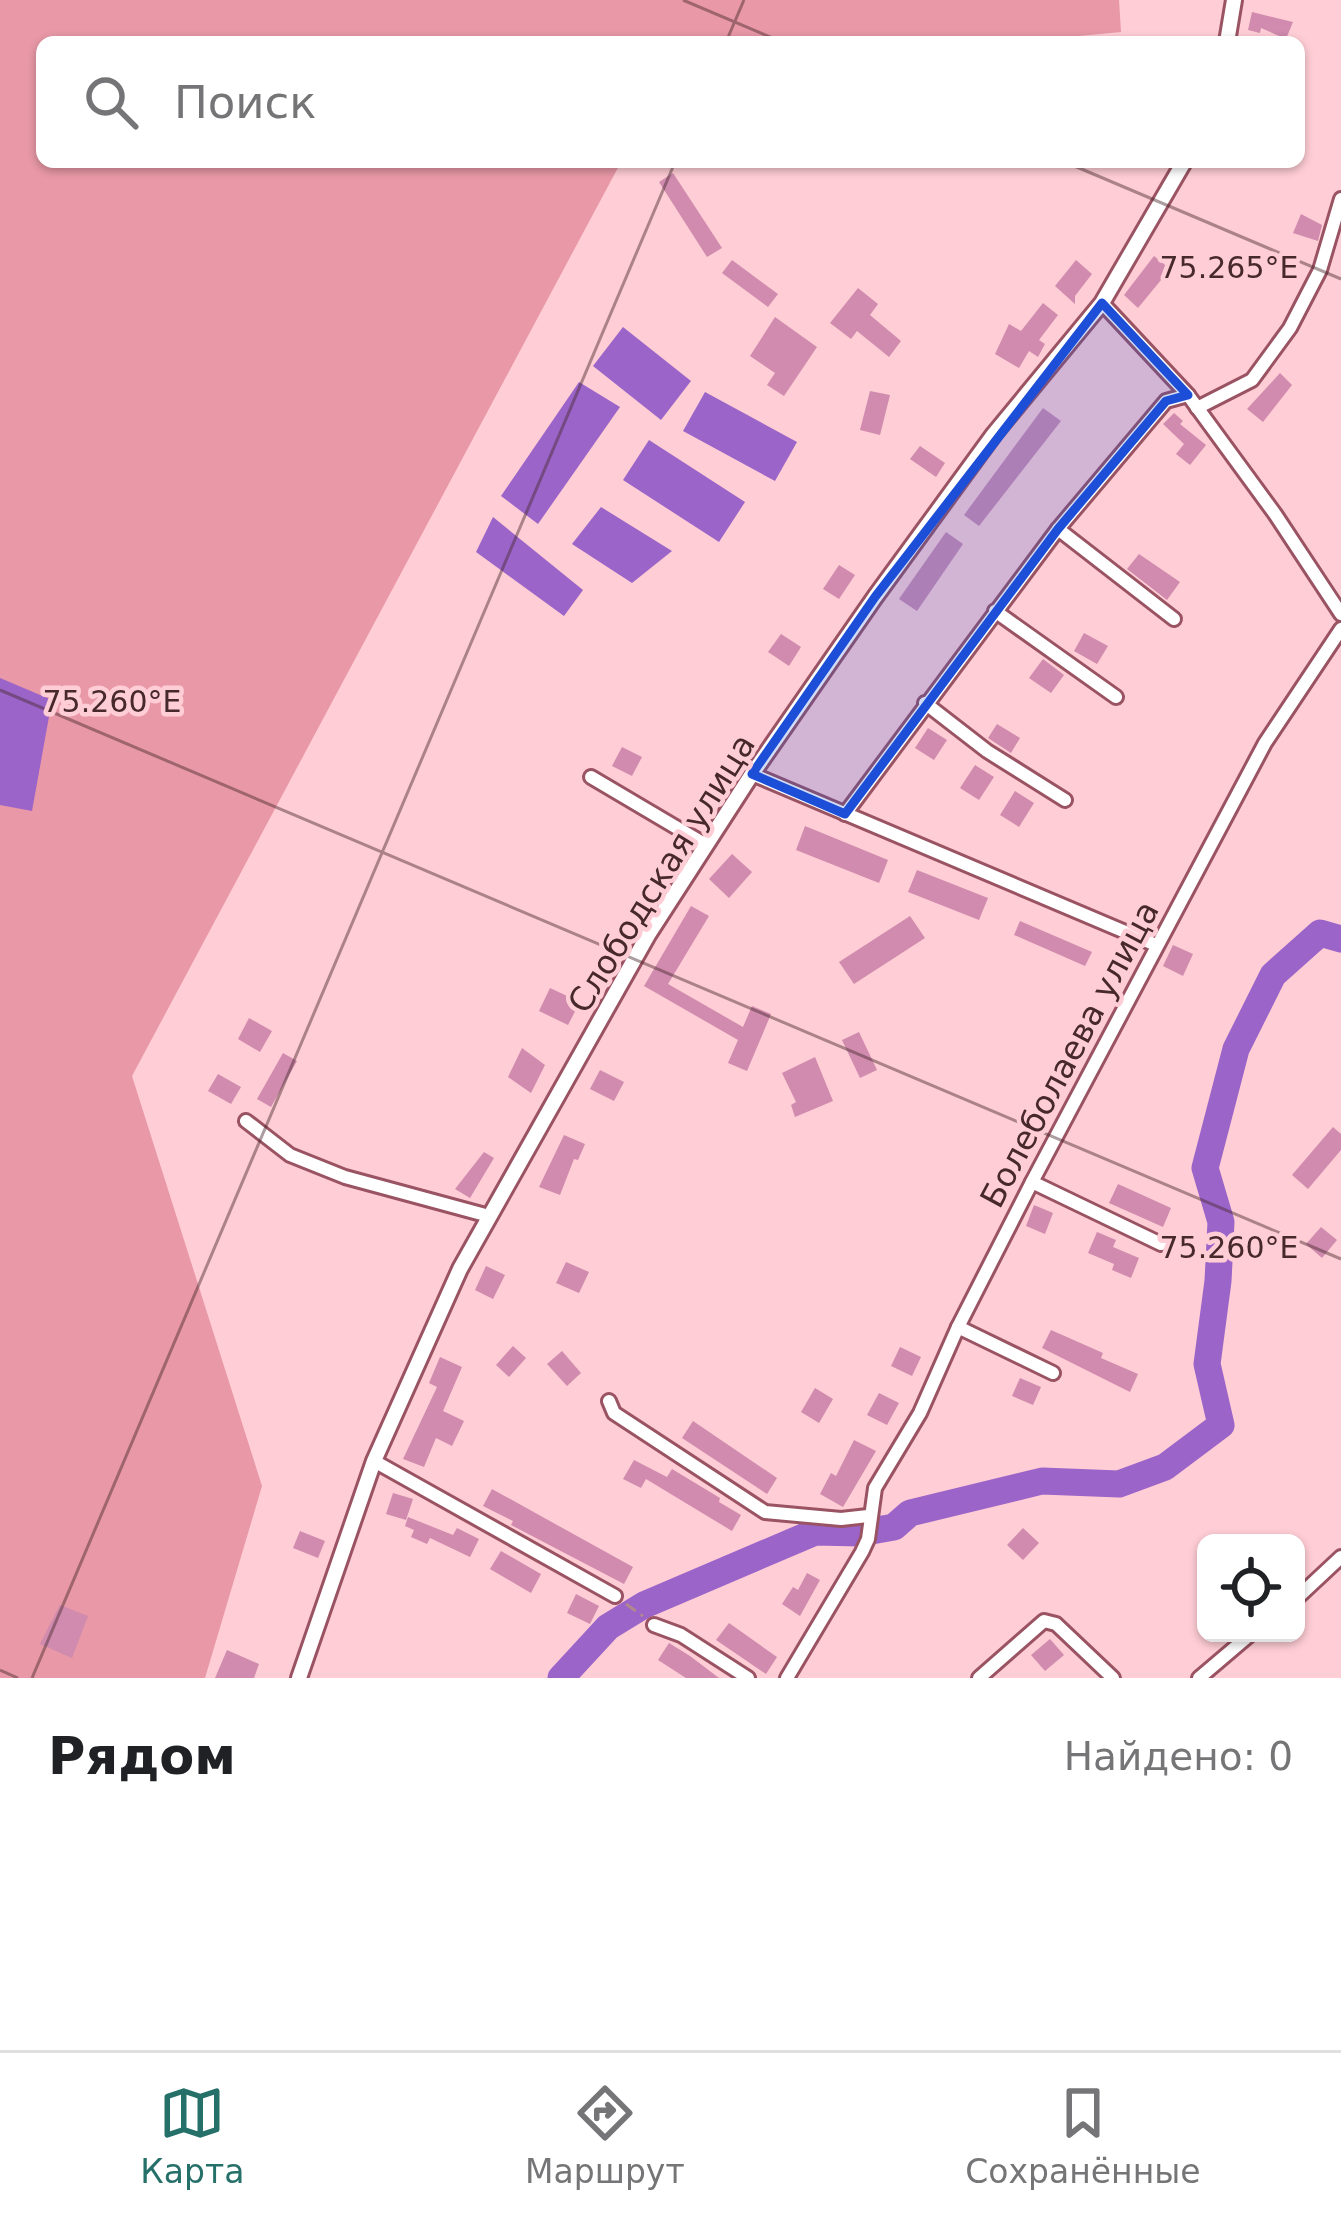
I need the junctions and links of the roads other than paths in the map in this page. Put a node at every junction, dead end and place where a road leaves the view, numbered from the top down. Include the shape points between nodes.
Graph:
1 (1234, 0) edge
2 (1228, 36) edge
3 (1181, 168) edge
4 (1341, 200) edge
5 (1102, 304) junction
6 (1188, 395) junction
7 (1197, 408) junction
8 (1058, 529) junction
9 (995, 611) junction
10 (1341, 614) edge
11 (1174, 619) dead end
12 (1341, 629) edge
13 (1116, 697) dead end
14 (925, 703) junction
15 (752, 774) junction
16 (591, 777) dead end
17 (1066, 800) dead end
18 (845, 814) junction
19 (706, 845) junction
20 (1156, 945) junction
21 (246, 1121) dead end
22 (1033, 1182) junction
23 (490, 1216) junction
24 (1161, 1244) dead end
25 (958, 1327) junction
26 (1053, 1373) dead end
27 (609, 1401) dead end
28 (374, 1461) junction
29 (868, 1516) junction
30 (1341, 1557) edge
31 (1305, 1591) edge
32 (615, 1596) road end
33 (654, 1625) road end
34 (1241, 1642) edge
35 (299, 1678) edge
36 (748, 1678) edge
37 (787, 1678) edge
38 (979, 1678) edge
39 (1113, 1678) edge
40 (1199, 1678) edge

1 - 2 street
3 - 5 street, Слободская улица
4 - 7 street via 1320,269 1290,328 1252,380
5 - 6 street
5 - 15 street, Слободская улица via 994,434
6 - 7 street
6 - 8 street via 1166,401
7 - 10 street
8 - 9 street
8 - 11 street
9 - 13 street
9 - 14 street
12 - 20 street, Болеболаева улица via 1265,743
14 - 17 street
14 - 18 street
15 - 18 street
15 - 19 street, Слободская улица
16 - 19 street
18 - 20 street
19 - 23 street, Слободская улица
20 - 22 street, Болеболаева улица
21 - 23 street via 290,1155 345,1177
22 - 24 street
22 - 25 street, Болеболаева улица
23 - 28 street, Слободская улица
25 - 26 street
25 - 29 street, Болеболаева улица
27 - 29 street via 614,1413 765,1512
28 - 32 street
28 - 35 street, Слободская улица
29 - 37 street, Болеболаева улица via 862,1552
30 - 31 street
33 - 36 street
34 - 40 street
38 - 39 street via 1044,1621

